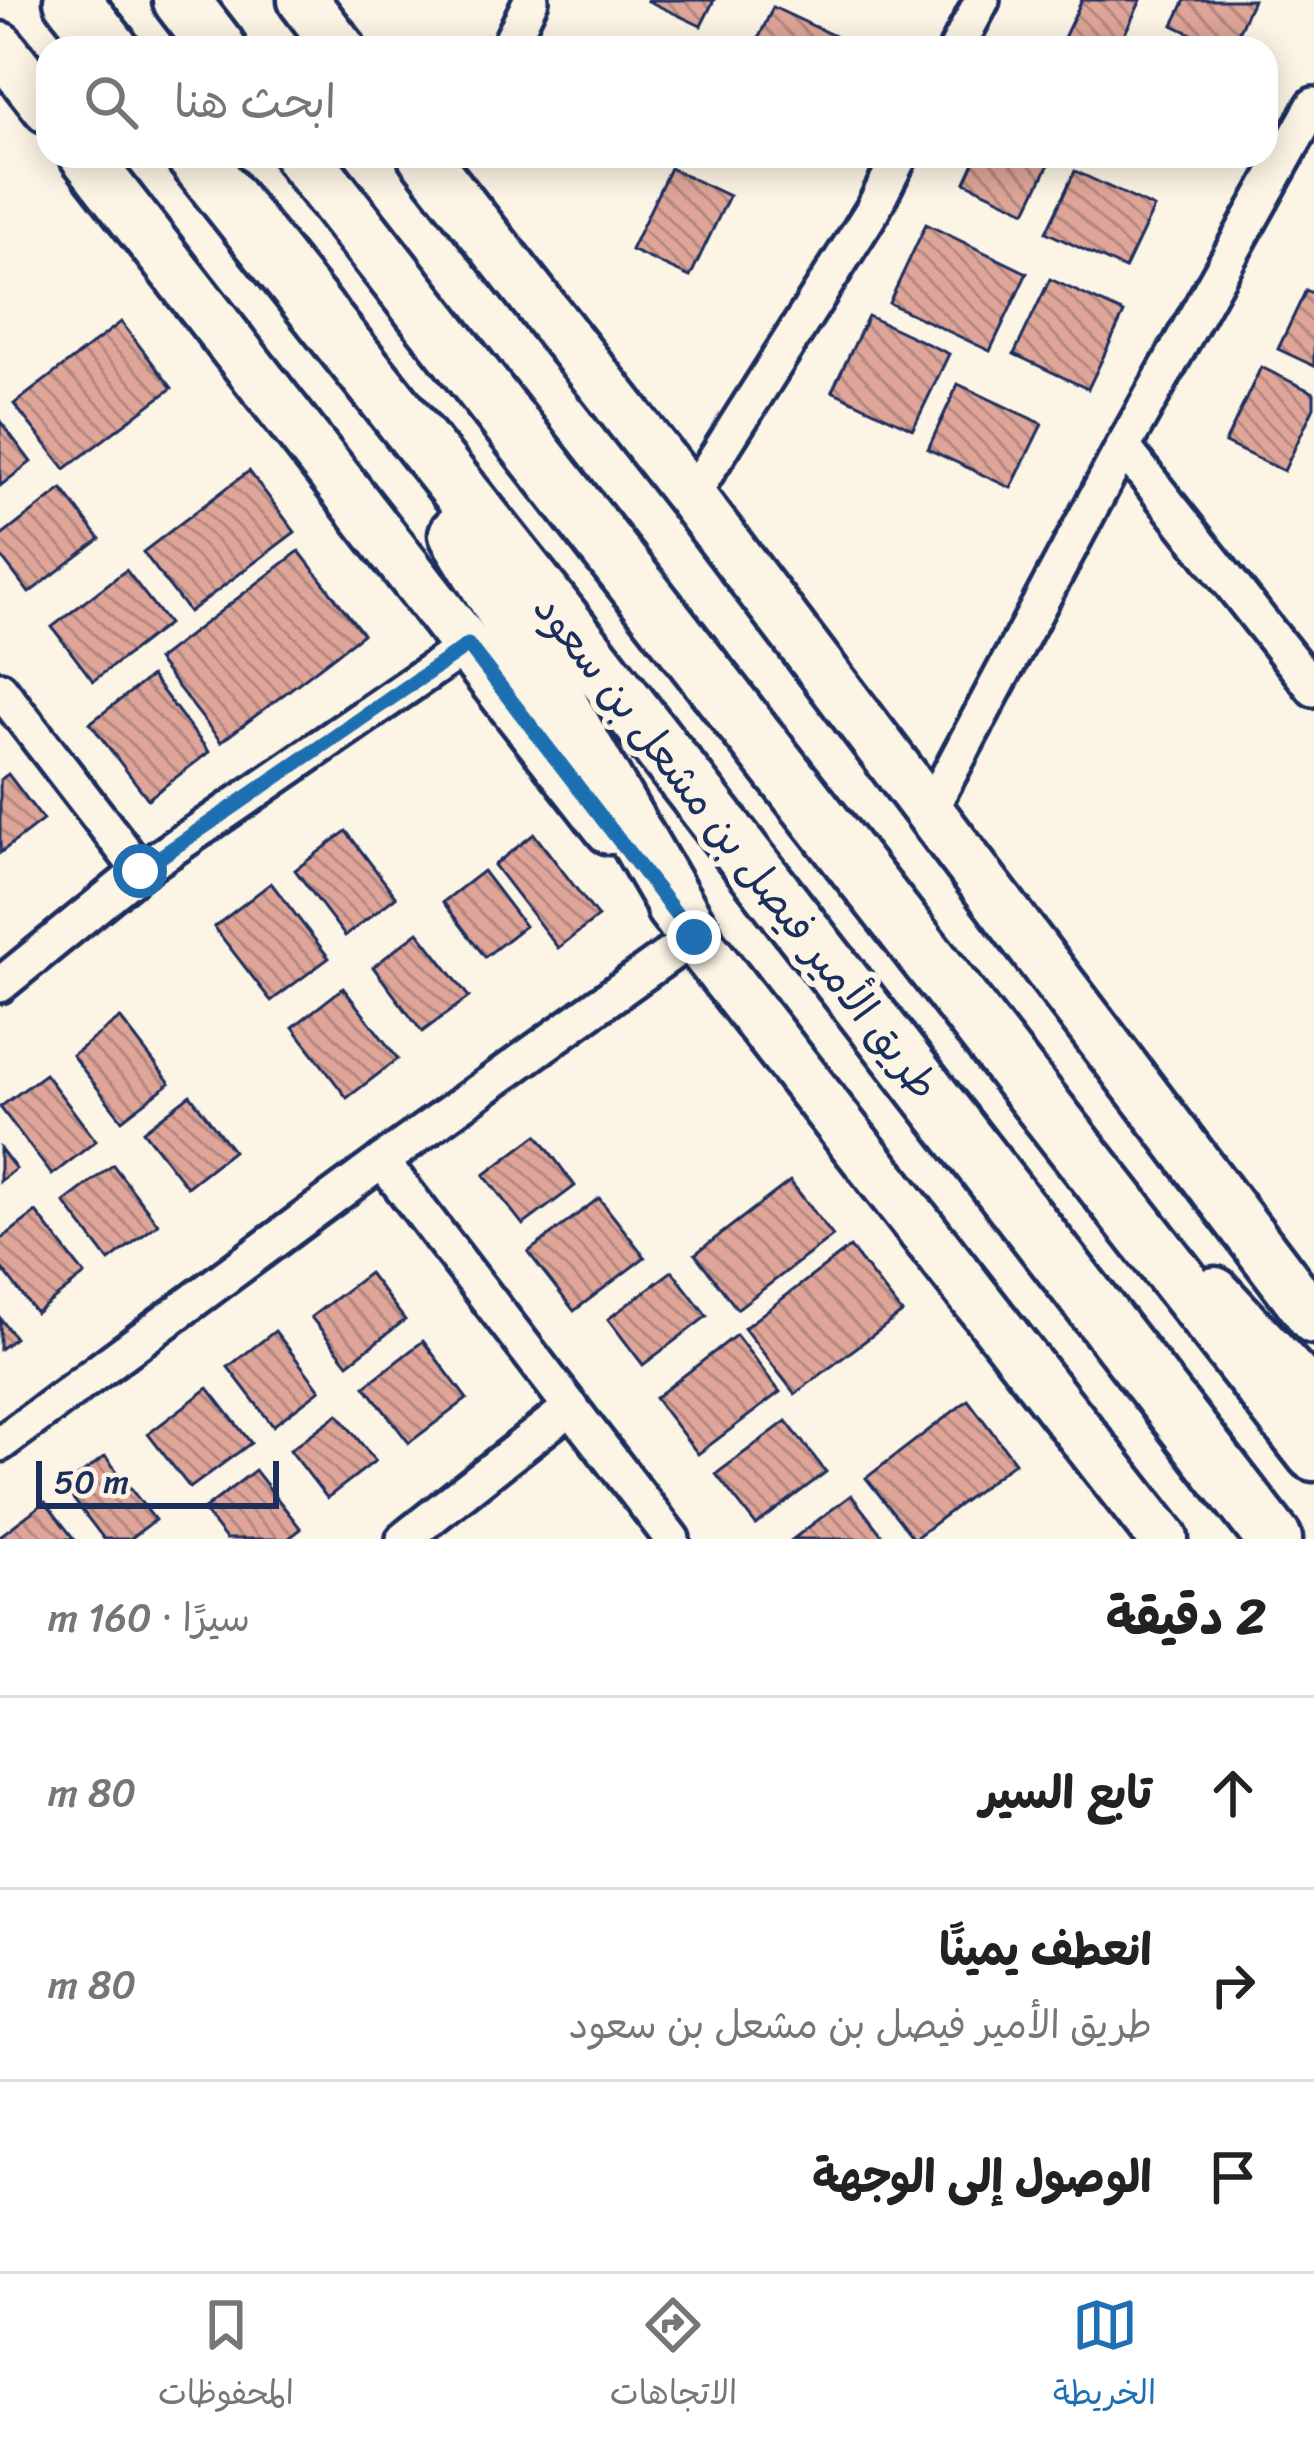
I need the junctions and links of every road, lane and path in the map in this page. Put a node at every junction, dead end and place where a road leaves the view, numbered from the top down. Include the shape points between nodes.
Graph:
1 (73, 0) edge
2 (181, 0) edge
3 (303, 0) edge
4 (532, 0) edge
5 (982, 0) edge
6 (101, 36) edge
7 (209, 36) edge
8 (331, 36) edge
9 (514, 36) edge
10 (963, 36) edge
11 (0, 47) edge
12 (36, 93) edge
13 (1314, 105) edge
14 (95, 168) edge
15 (203, 168) edge
16 (311, 168) edge
17 (443, 168) edge
18 (894, 168) edge
19 (333, 333) junction
20 (1123, 446) junction
21 (691, 497) junction
22 (468, 645) junction
23 (0, 688) edge
24 (1314, 689) edge
25 (929, 812) junction
26 (140, 871) junction
27 (694, 937) junction
28 (0, 985) edge
29 (1054, 1120) junction
30 (382, 1161) junction
31 (1014, 1204) junction
32 (1314, 1319) edge
33 (1314, 1398) edge
34 (571, 1407) junction
35 (0, 1444) edge
36 (1314, 1453) edge
37 (404, 1539) edge
38 (672, 1539) edge
39 (1163, 1539) edge
40 (1231, 1539) edge
41 (1274, 1539) edge

1 - 6 main road
2 - 7 main road
3 - 8 main road
4 - 9 street
5 - 10 street
11 - 12 main road
13 - 20 street
14 - 22 main road
15 - 19 main road, طريق الأمير فيصل بن مشعل بن سعود
16 - 29 main road, طريق الأمير فيصل بن مشعل بن سعود
17 - 21 main road
18 - 21 street
19 - 27 main road
19 - 31 main road, طريق الأمير فيصل بن مشعل بن سعود
20 - 24 street
20 - 25 street
21 - 25 main road
22 - 26 street
22 - 27 main road
23 - 26 street
25 - 32 main road
26 - 28 street
27 - 30 street
27 - 39 main road
29 - 33 main road
29 - 36 main road, طريق الأمير فيصل بن مشعل بن سعود
30 - 34 street
30 - 35 street
31 - 40 main road
31 - 41 main road, طريق الأمير فيصل بن مشعل بن سعود
34 - 37 street
34 - 38 street

